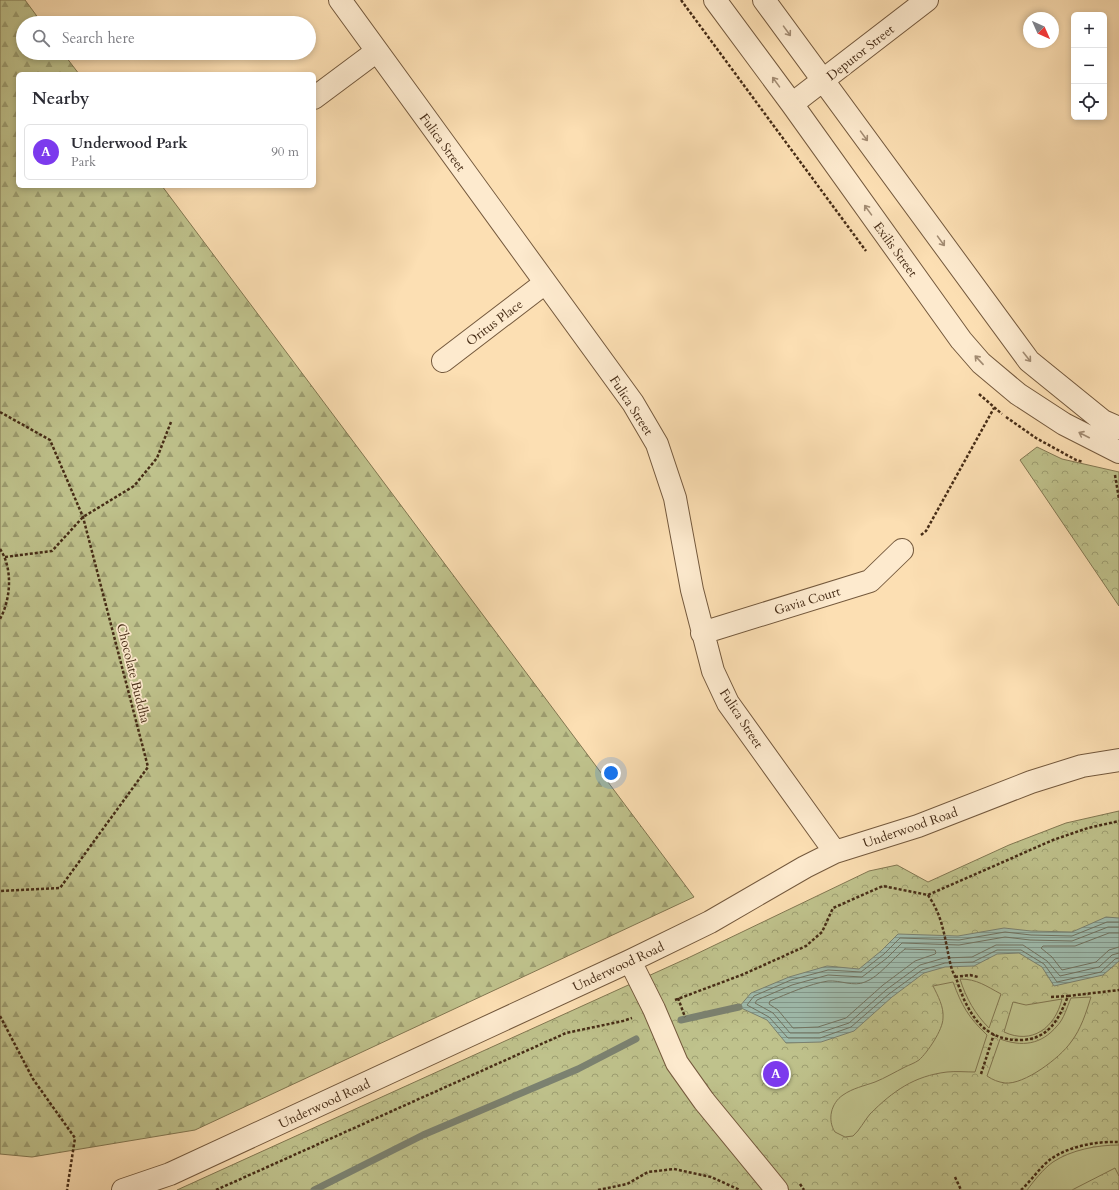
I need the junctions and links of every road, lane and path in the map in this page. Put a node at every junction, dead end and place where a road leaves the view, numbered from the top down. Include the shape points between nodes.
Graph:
1 (340, 0) edge
2 (715, 0) edge
3 (764, 0) edge
4 (927, 0) edge
5 (377, 50) junction
6 (823, 80) junction
7 (316, 96) edge
8 (792, 104) junction
9 (545, 283) junction
10 (443, 361) dead end
11 (994, 408) dead end
12 (0, 412) edge
13 (171, 422) dead end
14 (1119, 428) edge
15 (1119, 452) edge
16 (83, 517) junction
17 (0, 549) edge
18 (902, 550) joint
19 (5, 557) junction
20 (0, 619) edge
21 (702, 633) junction
22 (1119, 760) edge
23 (835, 852) junction
24 (0, 891) edge
25 (928, 895) dead end
26 (630, 961) junction
27 (955, 977) junction
28 (978, 977) dead end
29 (1119, 990) edge
30 (1068, 996) junction
31 (1051, 997) dead end
32 (678, 998) dead end
33 (684, 1012) dead end
34 (0, 1016) edge
35 (994, 1034) junction
36 (981, 1074) dead end
37 (1119, 1142) edge
38 (955, 1177) dead end
39 (67, 1190) edge
40 (122, 1190) edge
41 (598, 1190) edge
42 (740, 1190) edge
43 (777, 1190) edge
44 (961, 1190) edge
45 (1021, 1190) edge

1 - 5 street, Fulica Street
8 -> 2 street, Exilis Street
3 -> 6 street
4 - 6 street, Deputor Street
5 - 7 street
5 - 9 street, Fulica Street
6 - 8 street, Deputor Street
6 -> 14 street via 1029,361 1103,421
15 -> 8 street, Exilis Street via 1064,424 1018,394 981,363 961,340
9 - 10 street, Oritus Place
9 - 21 street, Fulica Street via 633,403 657,444 675,498
11 - 18 path via 926,531
12 - 16 path, Chocolate Buddha via 50,440
13 - 16 path via 157,458 134,486
16 - 19 path via 52,552
16 - 24 path, Chocolate Buddha via 148,767 60,888
17 - 19 path
18 - 21 street, Gavia Court via 870,581
19 - 20 path via 10,587
21 - 23 street, Fulica Street via 712,671 728,703
22 - 23 street, Underwood Road via 1082,766 1031,782 918,826
23 - 26 street, Underwood Road via 710,922
25 - 27 path via 935,906
26 - 40 street, Underwood Road via 170,1174
26 - 43 street via 678,1063 704,1101
27 - 28 path
27 - 35 path via 972,1015
29 - 30 path
30 - 31 path
30 - 35 path via 1060,1016 1047,1031 1030,1040 1010,1040
32 - 33 path
34 - 39 path via 33,1079 75,1138
35 - 36 path
37 - 45 path via 1087,1144 1060,1154 1051,1159
38 - 44 path
41 - 42 path via 626,1184 648,1172 674,1169 711,1177

